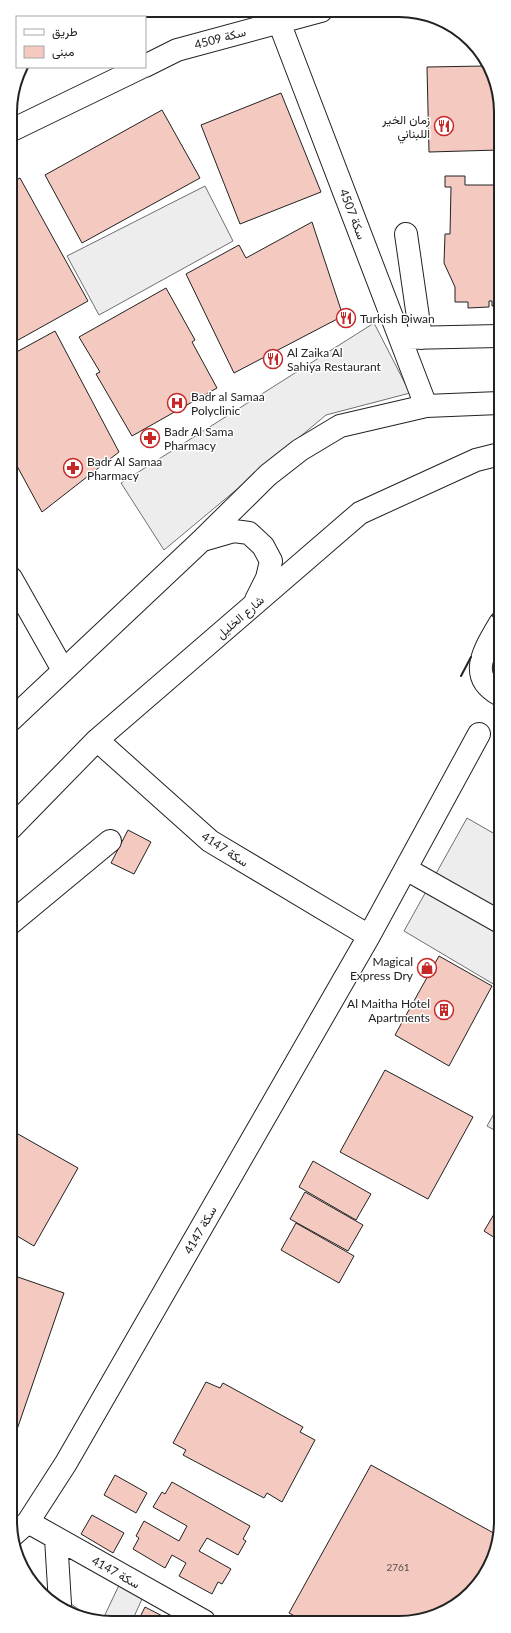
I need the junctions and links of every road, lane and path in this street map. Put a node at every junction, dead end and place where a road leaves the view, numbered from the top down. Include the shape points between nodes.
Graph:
1 (299, 17) edge
2 (279, 22) junction
3 (146, 66) edge
4 (140, 68) edge
5 (17, 128) edge
6 (406, 234) dead end
7 (494, 336) edge
8 (412, 338) junction
9 (494, 403) edge
10 (426, 406) junction
11 (494, 456) edge
12 (201, 541) junction
13 (252, 606) junction
14 (18, 607) edge
15 (494, 634) edge
16 (63, 670) junction
17 (494, 691) edge
18 (17, 714) edge
19 (479, 734) dead end
20 (97, 740) junction
21 (17, 822) edge
22 (110, 841) dead end
23 (406, 869) junction
24 (17, 917) edge
25 (494, 919) edge
26 (369, 936) junction
27 (28, 1522) junction
28 (18, 1531) edge
29 (56, 1538) junction
30 (60, 1600) edge
31 (195, 1616) edge

1 - 2 street, سكة 4509
2 - 3 street, سكة 4509 via 177,50
2 - 8 street, سكة 4507
4 - 5 street
6 - 8 street
7 - 8 street
8 - 10 street, سكة 4507
9 - 10 street
10 - 12 street via 340,426 300,450 268,475
11 - 13 street, شارع الخليل via 476,460 360,513
12 - 13 street via 234,531 248,533 263,546 271,561 267,578
12 - 16 street
13 - 20 street, شارع الخليل
14 - 16 street
15 - 17 street via 481,662 484,680
16 - 18 street
19 - 23 street, سكة 4147
20 - 21 street, شارع الخليل
20 - 26 street, سكة 4147 via 210,841
22 - 24 street
23 - 25 street
23 - 26 street, سكة 4147
26 - 27 street, سكة 4147 via 70,1457
27 - 28 street, سكة 4147
27 - 29 street, سكة 4147
29 - 30 street
29 - 31 street, سكة 4147

